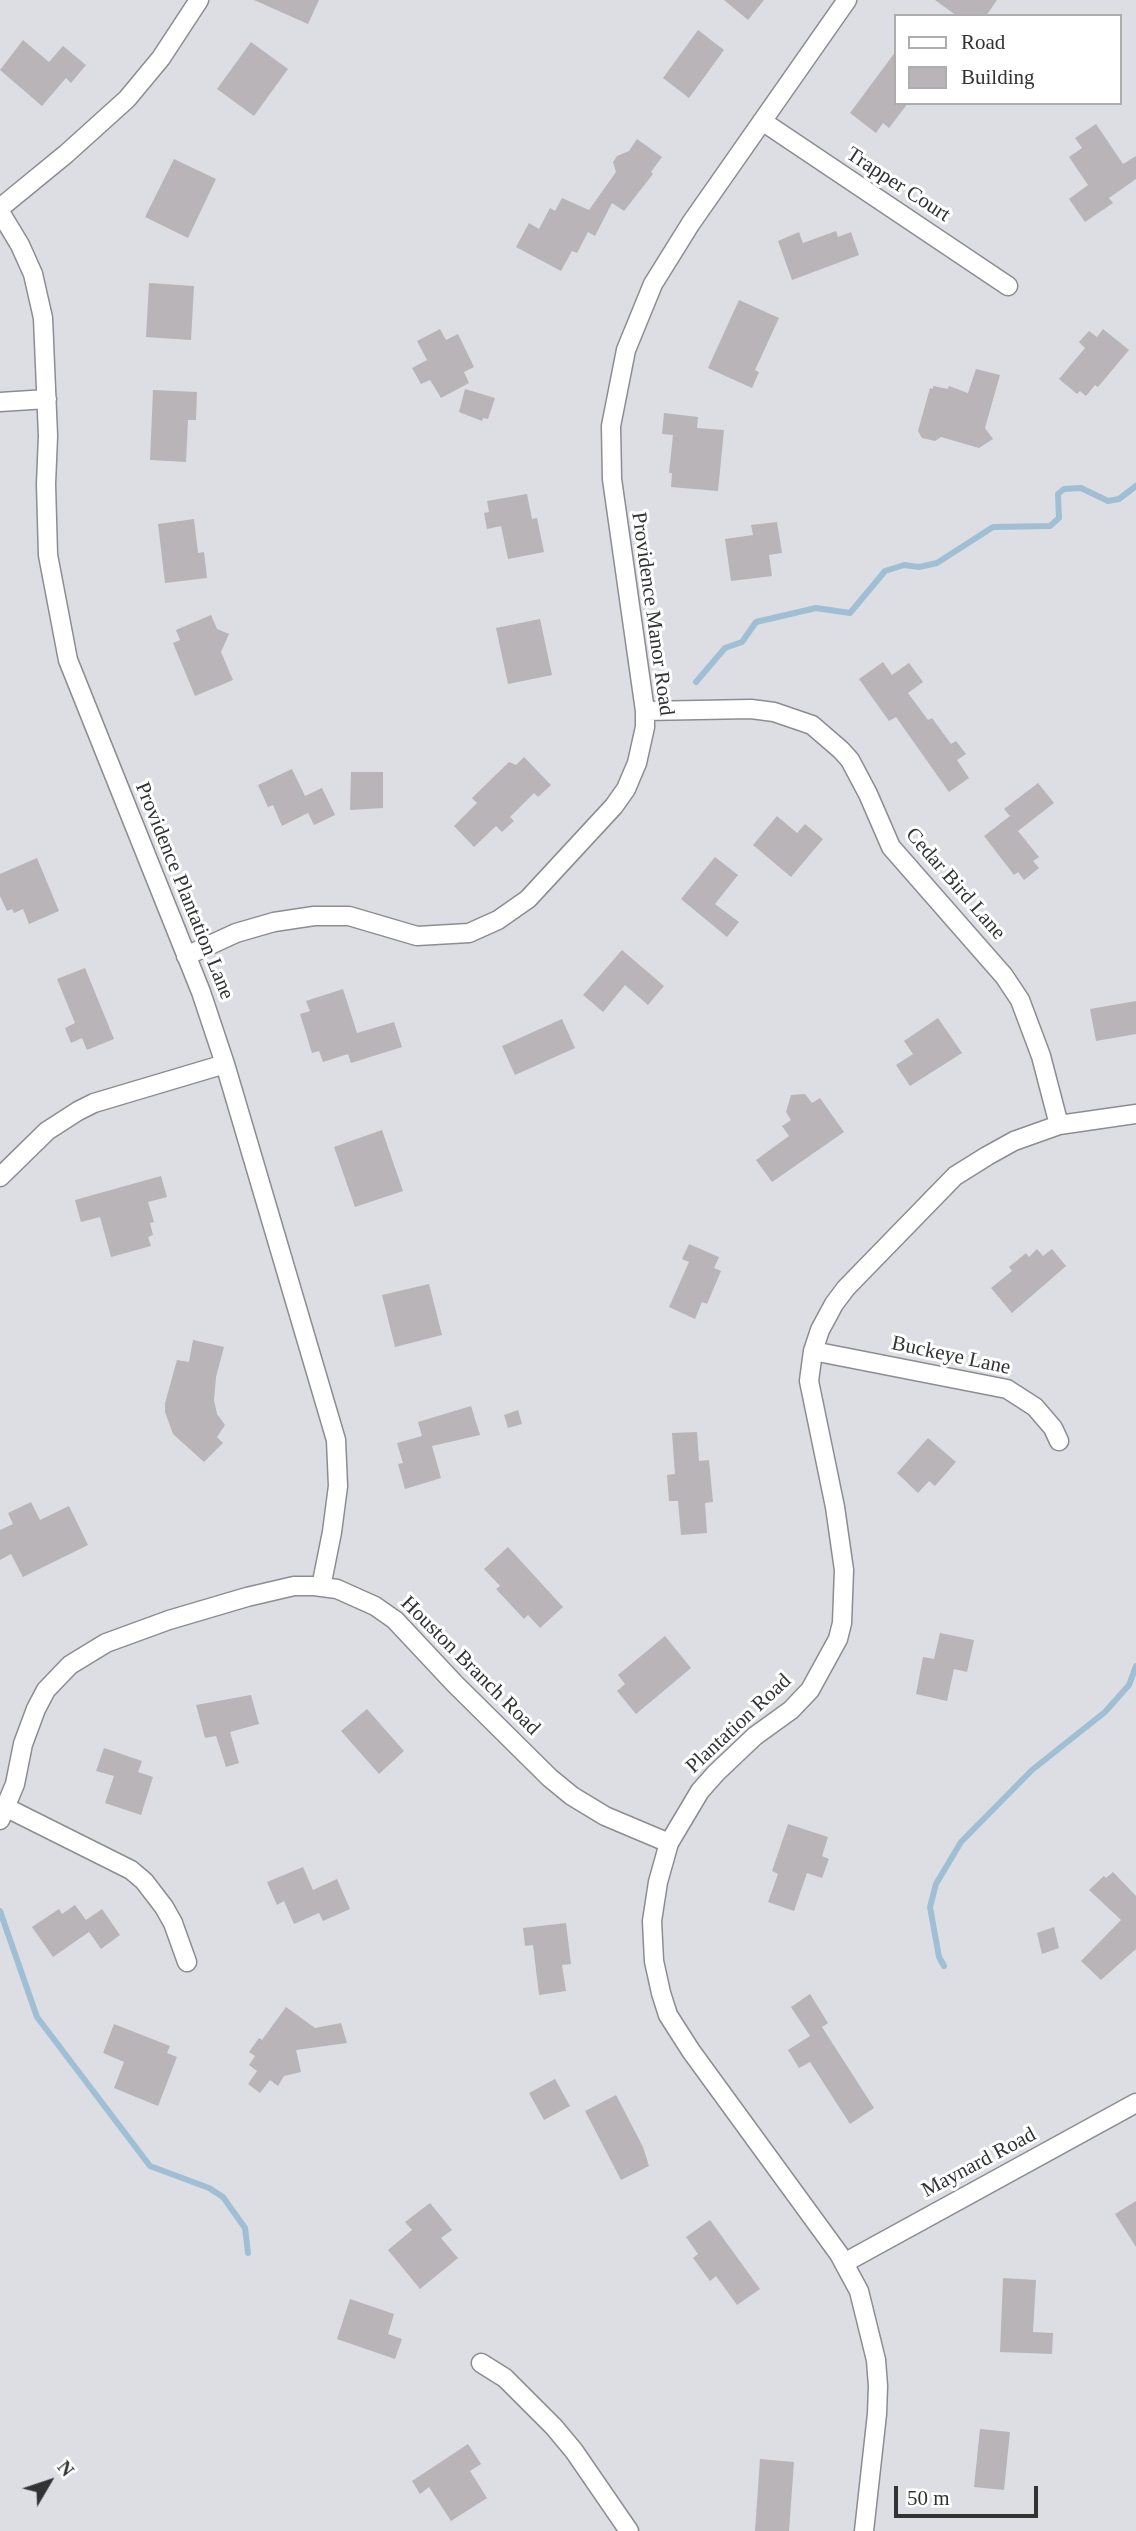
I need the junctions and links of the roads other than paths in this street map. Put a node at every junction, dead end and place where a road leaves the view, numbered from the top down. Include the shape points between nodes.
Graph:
1 (199, 0) edge
2 (847, 0) edge
3 (762, 121) junction
4 (0, 210) edge
5 (1009, 286) dead end
6 (47, 399) junction
7 (0, 402) edge
8 (645, 711) junction
9 (186, 956) junction
10 (225, 1064) junction
11 (1136, 1114) edge
12 (1059, 1125) junction
13 (0, 1177) edge
14 (813, 1351) junction
15 (1059, 1440) dead end
16 (321, 1587) junction
17 (3, 1814) edge
18 (669, 1843) junction
19 (187, 1962) dead end
20 (1136, 2103) edge
21 (844, 2263) junction
22 (481, 2363) dead end
23 (629, 2531) edge
24 (864, 2531) edge

1 - 4 street via 127,99
2 - 3 street, Providence Manor Road
3 - 5 street, Trapper Court
3 - 8 street, Providence Manor Road via 653,285 625,350 615,394 612,479
4 - 6 street, Providence Plantation Lane via 33,274 43,318
6 - 7 street
6 - 9 street, Providence Plantation Lane via 48,555 64,641 81,696
8 - 9 street, Providence Manor Road via 643,740 626,789 528,899 498,920 469,933 432,936 400,932 349,916 314,916 236,933
8 - 12 street, Cedar Bird Lane via 774,712 812,725 841,750 868,794 891,847 1020,1000
9 - 10 street, Providence Plantation Lane
10 - 13 street via 78,1111 47,1132
10 - 16 street, Providence Plantation Lane via 336,1440 338,1486
11 - 12 street, Plantation Road
12 - 14 street, Plantation Road via 1014,1141 955,1176 846,1288 820,1330
14 - 15 street, Buckeye Lane via 1007,1390 1035,1406
14 - 18 street, Plantation Road via 811,1396 844,1570 838,1639 810,1690 716,1773
16 - 17 street, Houston Branch Road via 295,1586 234,1601 129,1634 85,1654 56,1678 36,1709
16 - 18 street, Houston Branch Road via 356,1596 395,1620 572,1796
17 - 19 street via 115,1860 137,1876 164,1907
18 - 21 street, Plantation Road via 657,1882 653,1921 654,1961 668,2015
20 - 21 street, Maynard Road
21 - 24 street, Plantation Road via 859,2291 877,2373
22 - 23 street via 505,2378 554,2427

